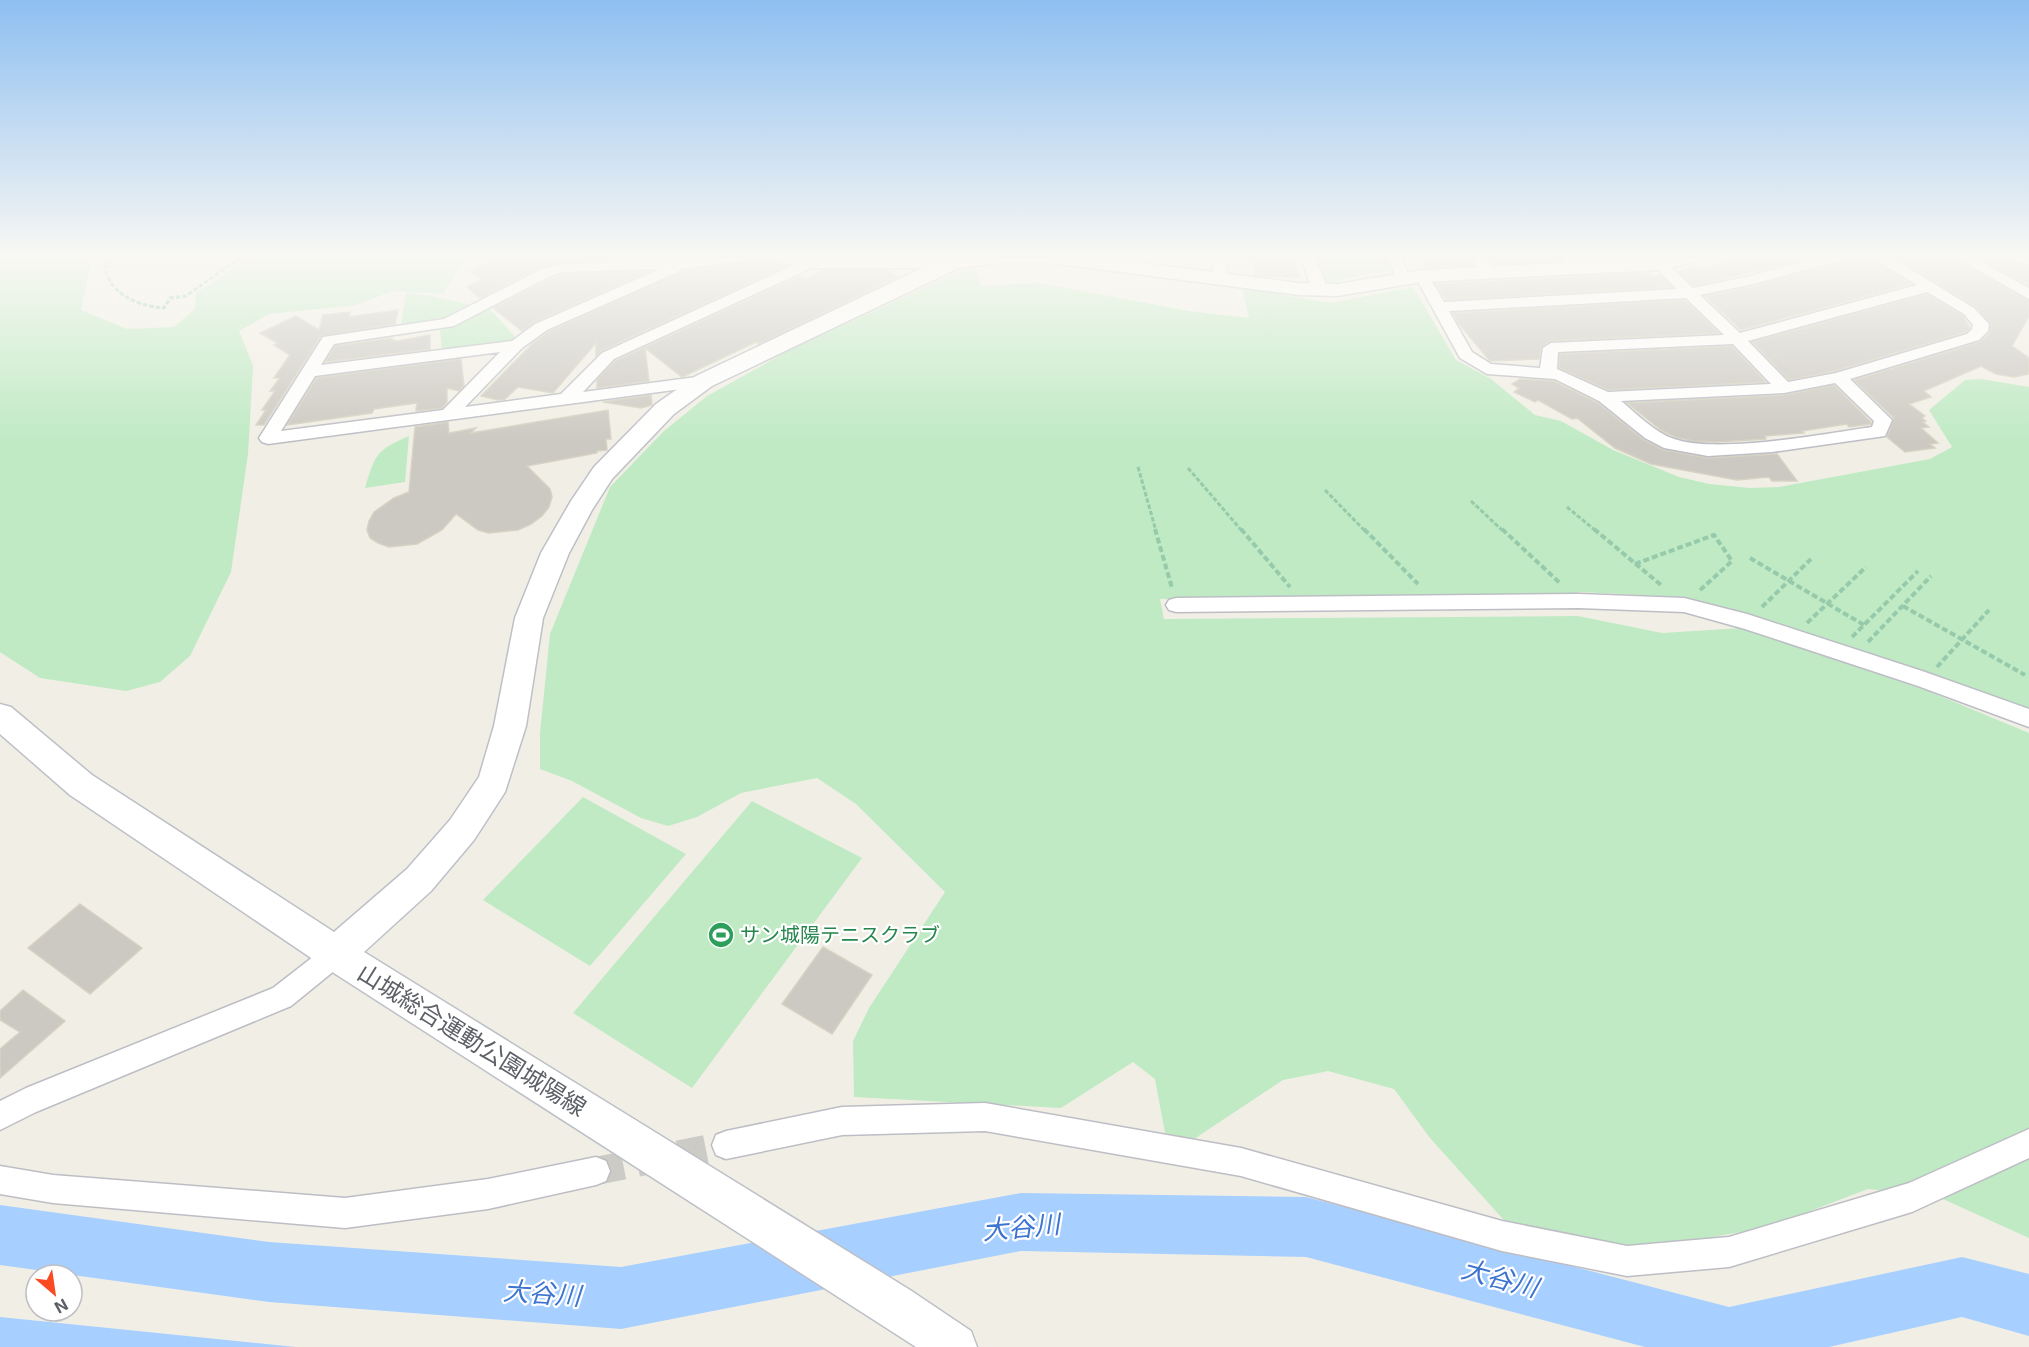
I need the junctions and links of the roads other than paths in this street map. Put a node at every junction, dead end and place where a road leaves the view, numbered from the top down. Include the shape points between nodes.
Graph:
1 (458, 318) edge
2 (559, 318) edge
3 (691, 318) edge
4 (835, 318) edge
5 (1446, 318) edge
6 (1715, 318) edge
7 (1819, 318) edge
8 (1975, 318) edge
9 (1737, 339) junction
10 (516, 345) junction
11 (309, 372) junction
12 (1548, 373) junction
13 (1839, 377) junction
14 (704, 381) junction
15 (1784, 388) junction
16 (1605, 397) junction
17 (567, 398) junction
18 (448, 415) junction
19 (1176, 605) road end
20 (0, 716) edge
21 (2029, 718) edge
22 (336, 954) junction
23 (0, 1116) edge
24 (2029, 1143) edge
25 (726, 1145) tunnel mouth
26 (596, 1172) tunnel mouth
27 (0, 1179) edge
28 (955, 1347) edge

1 - 11 street via 448,323 329,340
2 - 10 street
3 - 17 street via 608,356
4 - 14 street
5 - 12 street via 1466,355 1487,369
6 - 9 street
7 - 9 street
8 - 13 street via 1981,324 1974,337
9 - 12 street via 1551,348
9 - 15 street
10 - 11 street
10 - 18 street
11 - 18 street via 268,438
12 - 16 street
13 - 15 street
13 - 16 street via 1883,420 1879,432 1772,446 1695,450 1659,440
14 - 17 street
14 - 22 street via 665,409 603,473 579,507 529,618 510,726 494,782 462,830 419,880
15 - 16 street
17 - 18 street
19 - 21 street via 1579,601 1684,605 1925,680
20 - 22 street, 山城総合運動公園城陽線 via 81,785
22 - 23 street via 282,997
22 - 28 street, 山城総合運動公園城陽線
24 - 25 street via 1912,1197 1729,1252 1627,1261 1502,1236 1241,1162 985,1118 842,1121
26 - 27 street via 488,1194 345,1213 53,1189

